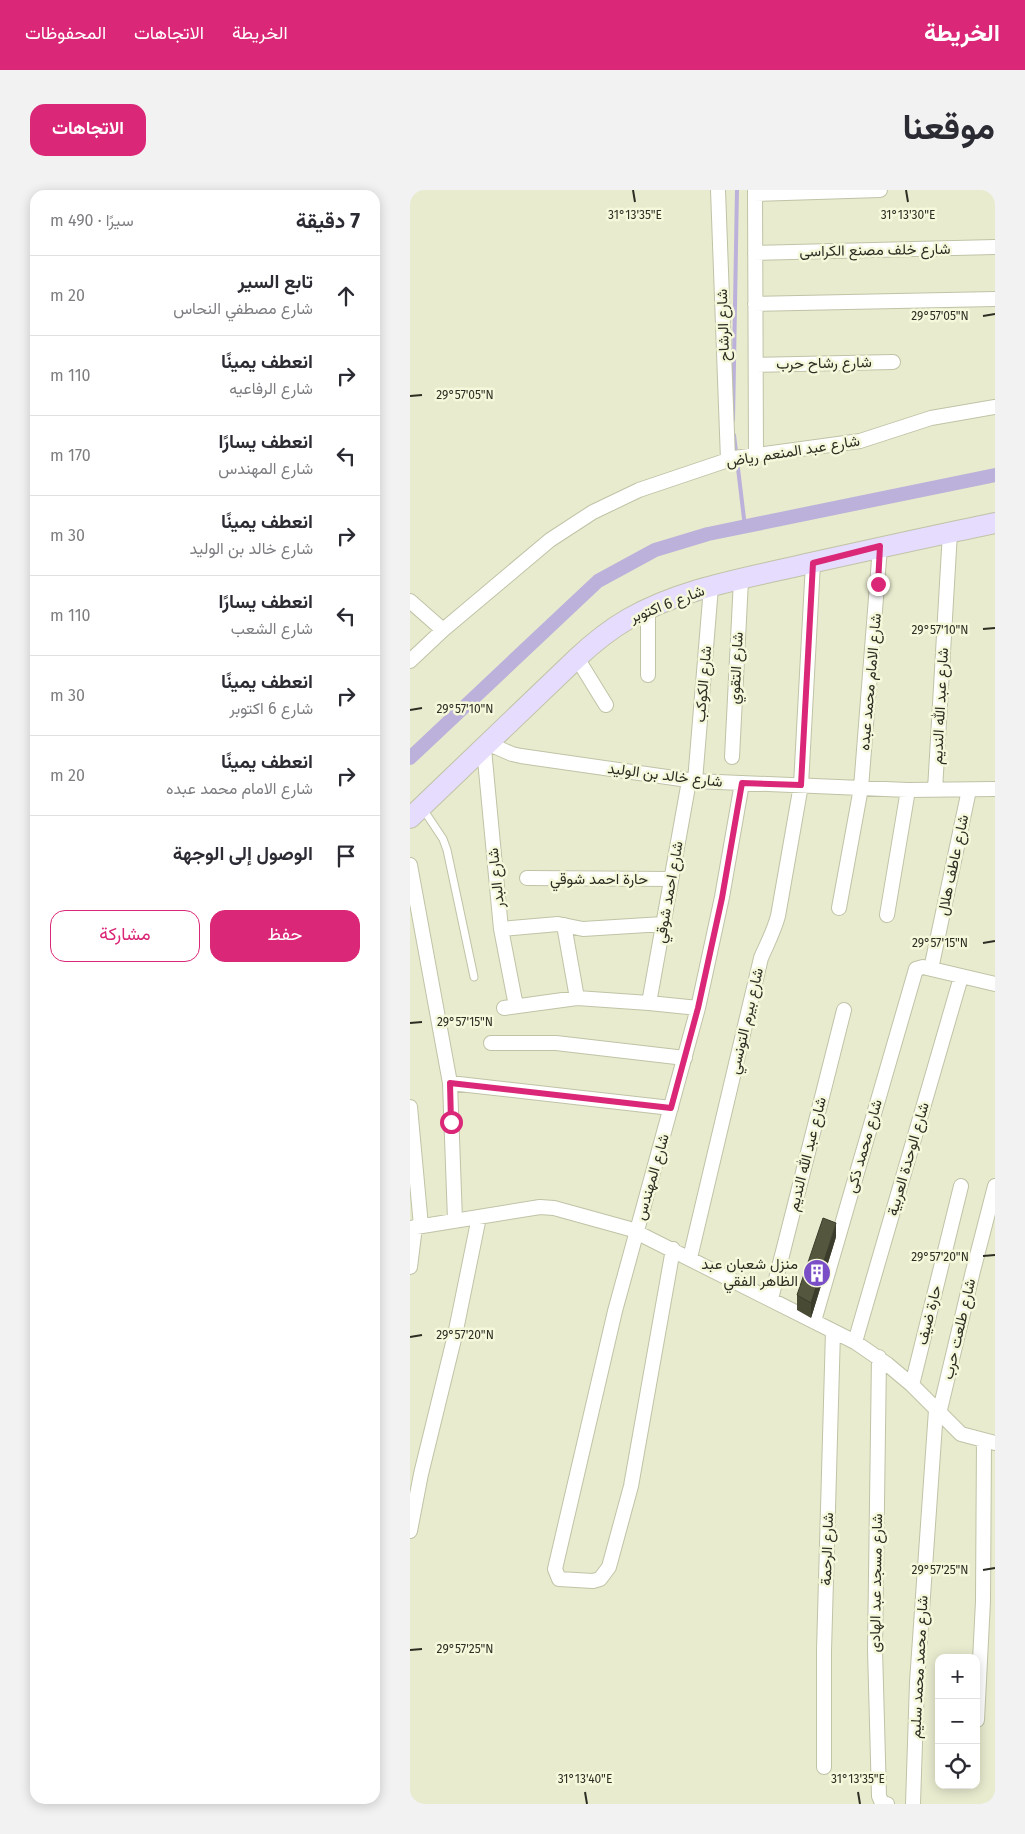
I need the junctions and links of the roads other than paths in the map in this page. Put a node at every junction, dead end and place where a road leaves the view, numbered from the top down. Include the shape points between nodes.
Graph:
1 (718, 190) edge
2 (880, 190) edge
3 (755, 192) edge
4 (995, 247) edge
5 (755, 253) junction
6 (995, 299) edge
7 (755, 304) junction
8 (893, 362) dead end
9 (756, 365) junction
10 (995, 407) edge
11 (755, 455) junction
12 (731, 459) junction
13 (995, 523) edge
14 (950, 532) junction
15 (880, 546) junction
16 (813, 563) junction
17 (741, 580) junction
18 (711, 587) junction
19 (410, 601) edge
20 (648, 609) junction
21 (443, 630) junction
22 (577, 658) junction
23 (410, 661) edge
24 (648, 675) dead end
25 (606, 706) dead end
26 (486, 746) junction
27 (732, 757) dead end
28 (692, 781) junction
29 (742, 783) junction
30 (801, 785) junction
31 (861, 788) junction
32 (995, 789) edge
33 (908, 790) junction
34 (936, 790) junction
35 (970, 790) junction
36 (416, 813) edge
37 (410, 865) edge
38 (527, 878) dead end
39 (671, 879) junction
40 (839, 908) dead end
41 (887, 915) dead end
42 (564, 924) junction
43 (663, 924) junction
44 (501, 929) junction
45 (931, 969) junction
46 (474, 977) dead end
47 (961, 977) junction
48 (995, 984) edge
49 (577, 998) junction
50 (649, 1003) junction
51 (698, 1008) junction
52 (844, 1010) dead end
53 (492, 1043) dead end
54 (685, 1058) junction
55 (450, 1083) junction
56 (410, 1107) edge
57 (671, 1108) junction
58 (961, 1186) dead end
59 (995, 1186) edge
60 (479, 1217) junction
61 (455, 1220) junction
62 (416, 1227) edge
63 (636, 1231) junction
64 (673, 1249) junction
65 (690, 1258) junction
66 (410, 1267) edge
67 (771, 1299) junction
68 (814, 1321) junction
69 (833, 1331) junction
70 (855, 1342) junction
71 (879, 1357) junction
72 (912, 1385) junction
73 (937, 1412) junction
74 (991, 1439) edge
75 (410, 1531) edge
76 (978, 1699) edge
77 (824, 1767) dead end
78 (887, 1804) edge
79 (913, 1804) edge

1 - 12 street, شارع الرشاح
2 - 3 street
3 - 5 street, شارع الرشاح
4 - 5 street, شارع خلف مصنع الكراسى
5 - 7 street, شارع الرشاح
6 - 7 street
7 - 9 street, شارع الرشاح
8 - 9 street, شارع رشاح حرب
9 - 11 street, شارع الرشاح
10 - 11 street, شارع عبد المنعم رياض via 931,418 860,441
11 - 12 street, شارع عبد المنعم رياض
12 - 21 street, شارع عبد المنعم رياض via 655,484 593,512 530,555
13 - 14 main road, شارع 6 اكتوبر
14 - 15 main road, شارع 6 اكتوبر
14 - 34 street, شارع عبد الله النديم
15 - 16 main road, شارع 6 اكتوبر
15 - 31 street, شارع الامام محمد عبده
16 - 17 main road, شارع 6 اكتوبر
16 - 30 street, شارع بيرم التونسي
17 - 18 main road, شارع 6 اكتوبر
17 - 27 street, شارع التقوي
18 - 20 main road, شارع 6 اكتوبر
18 - 28 street, شارع الكوكب
19 - 21 street
20 - 22 main road, شارع 6 اكتوبر via 610,630
20 - 24 street
21 - 23 street, شارع عبد المنعم رياض
22 - 25 street
22 - 26 main road, شارع 6 اكتوبر
26 - 28 street, شارع خالد بن الوليد via 521,756
26 - 36 main road, شارع 6 اكتوبر
26 - 44 street, شارع البدر
28 - 29 street, شارع خالد بن الوليد
28 - 39 street, شارع احمد شوقي
29 - 30 street, شارع خالد بن الوليد
29 - 51 street, شارع المهندس
30 - 31 street, شارع خالد بن الوليد
30 - 65 street, شارع بيرم التونسي via 775,930 761,958
31 - 33 street, شارع خالد بن الوليد
31 - 40 street, شارع الامام محمد عبده
32 - 35 street, شارع خالد بن الوليد
33 - 34 street, شارع خالد بن الوليد
33 - 41 street
34 - 35 street, شارع خالد بن الوليد
35 - 45 street, شارع عاطف هلال
36 - 46 lane via 443,839 447,850
37 - 55 street
38 - 39 street, حارة احمد شوقي
39 - 43 street, شارع احمد شوقي
42 - 43 street via 583,929
42 - 44 street
42 - 49 street
43 - 50 street, شارع احمد شوقي
44 - 49 street, شارع البدر via 510,1007
45 - 47 street
45 - 68 street, شارع محمد ذكى via 919,968 915,972
47 - 48 street
47 - 70 street, شارع الوحدة العربية
49 - 50 street
50 - 51 street
51 - 54 street, شارع المهندس
52 - 67 street, شارع عبد الله النديم
53 - 54 street via 556,1043
54 - 57 street, شارع المهندس
55 - 57 street
55 - 61 street
56 - 62 street
57 - 63 street, شارع المهندس
58 - 72 street, حارة ضيف
59 - 73 street, شارع طلعت حرب
60 - 61 street
60 - 63 street via 547,1207
60 - 75 street
61 - 62 street
62 - 66 street
63 - 64 street
63 - 64 street, شارع المهندس via 555,1569 558,1578 593,1581 600,1579 609,1567 631,1486
64 - 65 street
65 - 67 street
67 - 68 street
68 - 69 street
69 - 70 street
69 - 77 street, شارع الرحمة
70 - 71 street
71 - 72 street
71 - 78 street, شارع مسجد عبد الهادى via 875,1649 879,1796
72 - 73 street
73 - 74 street via 961,1434
73 - 79 street, شارع محمد محمد سليم via 917,1682
74 - 76 street

